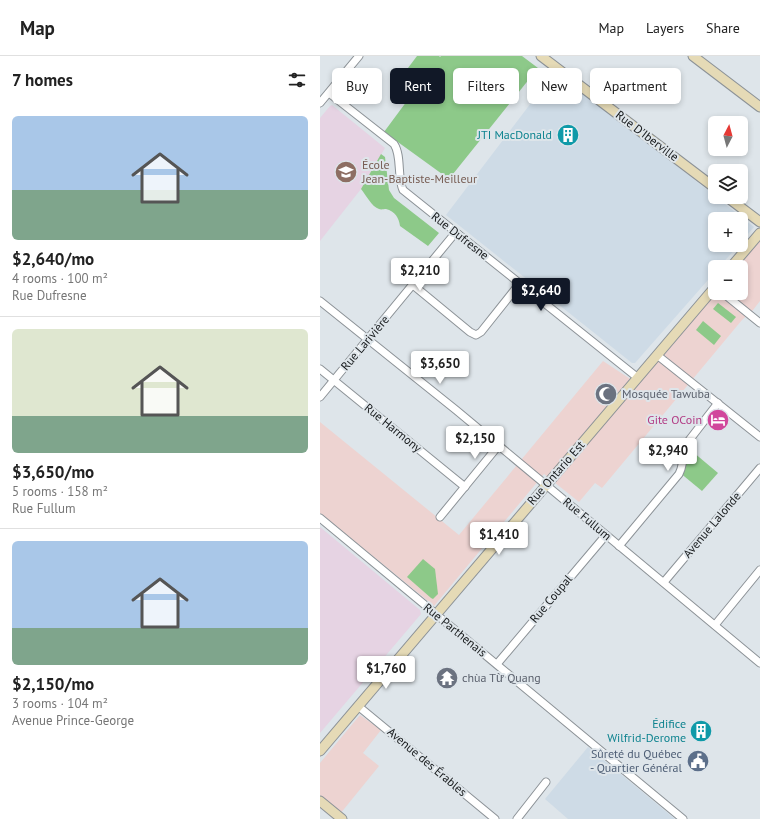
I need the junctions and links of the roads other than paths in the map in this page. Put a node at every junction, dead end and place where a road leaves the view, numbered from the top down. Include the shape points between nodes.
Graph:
1 (541, 56) edge
2 (693, 56) edge
3 (357, 57) edge
4 (329, 93) junction
5 (320, 103) edge
6 (760, 106) edge
7 (708, 183) edge
8 (736, 204) edge
9 (760, 222) edge
10 (456, 232) junction
11 (760, 233) edge
12 (738, 260) edge
13 (520, 283) junction
14 (413, 285) junction
15 (708, 295) edge
16 (732, 300) edge
17 (320, 301) edge
18 (760, 323) edge
19 (368, 339) junction
20 (657, 355) junction
21 (320, 369) edge
22 (638, 378) junction
23 (334, 380) junction
24 (320, 397) edge
25 (718, 404) junction
26 (760, 437) edge
27 (499, 446) junction
28 (760, 468) edge
29 (546, 485) junction
30 (465, 487) junction
31 (440, 517) dead end
32 (320, 518) edge
33 (606, 535) junction
34 (619, 546) junction
35 (760, 570) edge
36 (664, 582) junction
37 (436, 615) junction
38 (715, 625) junction
39 (760, 663) edge
40 (497, 664) junction
41 (358, 706) junction
42 (320, 751) edge
43 (546, 782) dead end
44 (320, 801) edge
45 (342, 819) edge
46 (495, 819) edge
47 (517, 819) edge
48 (683, 819) edge

1 - 7 main road, Rue D'Iberville
2 - 6 main road
3 - 4 street
4 - 5 street
4 - 10 street, Rue Dufresne via 396,147 403,190
8 - 9 main road
10 - 13 street, Rue Dufresne
10 - 14 street, Rue Larivière
11 - 12 main road
13 - 14 street via 476,335
13 - 22 street, Rue Dufresne
14 - 19 street, Rue Larivière
15 - 20 main road, Rue Ontario Est
16 - 18 street
17 - 19 street, Rue Fullum
19 - 23 street, Rue Larivière
19 - 27 street, Rue Fullum
20 - 22 main road, Rue Ontario Est
20 - 25 street
21 - 23 street, Rue Harmony
22 - 29 main road, Rue Ontario Est
23 - 24 street, Rue Larivière
23 - 30 street, Rue Harmony
25 - 26 street
25 - 34 street via 687,444 679,474
27 - 29 street, Rue Fullum
27 - 30 street
28 - 36 street, Avenue Lalonde
29 - 33 street, Rue Fullum
29 - 37 main road, Rue Ontario Est
30 - 31 street
32 - 37 street, Rue Parthenais
33 - 34 street, Rue Fullum
33 - 40 street, Rue Coupal
34 - 36 street, Rue Fullum
35 - 38 street
36 - 38 street, Rue Fullum
37 - 40 street, Rue Parthenais
37 - 41 main road, Rue Ontario Est
38 - 39 street, Rue Fullum
40 - 48 street, Rue Parthenais
41 - 42 main road, Rue Ontario Est
41 - 46 street, Avenue des Érables
43 - 47 street
44 - 45 main road

